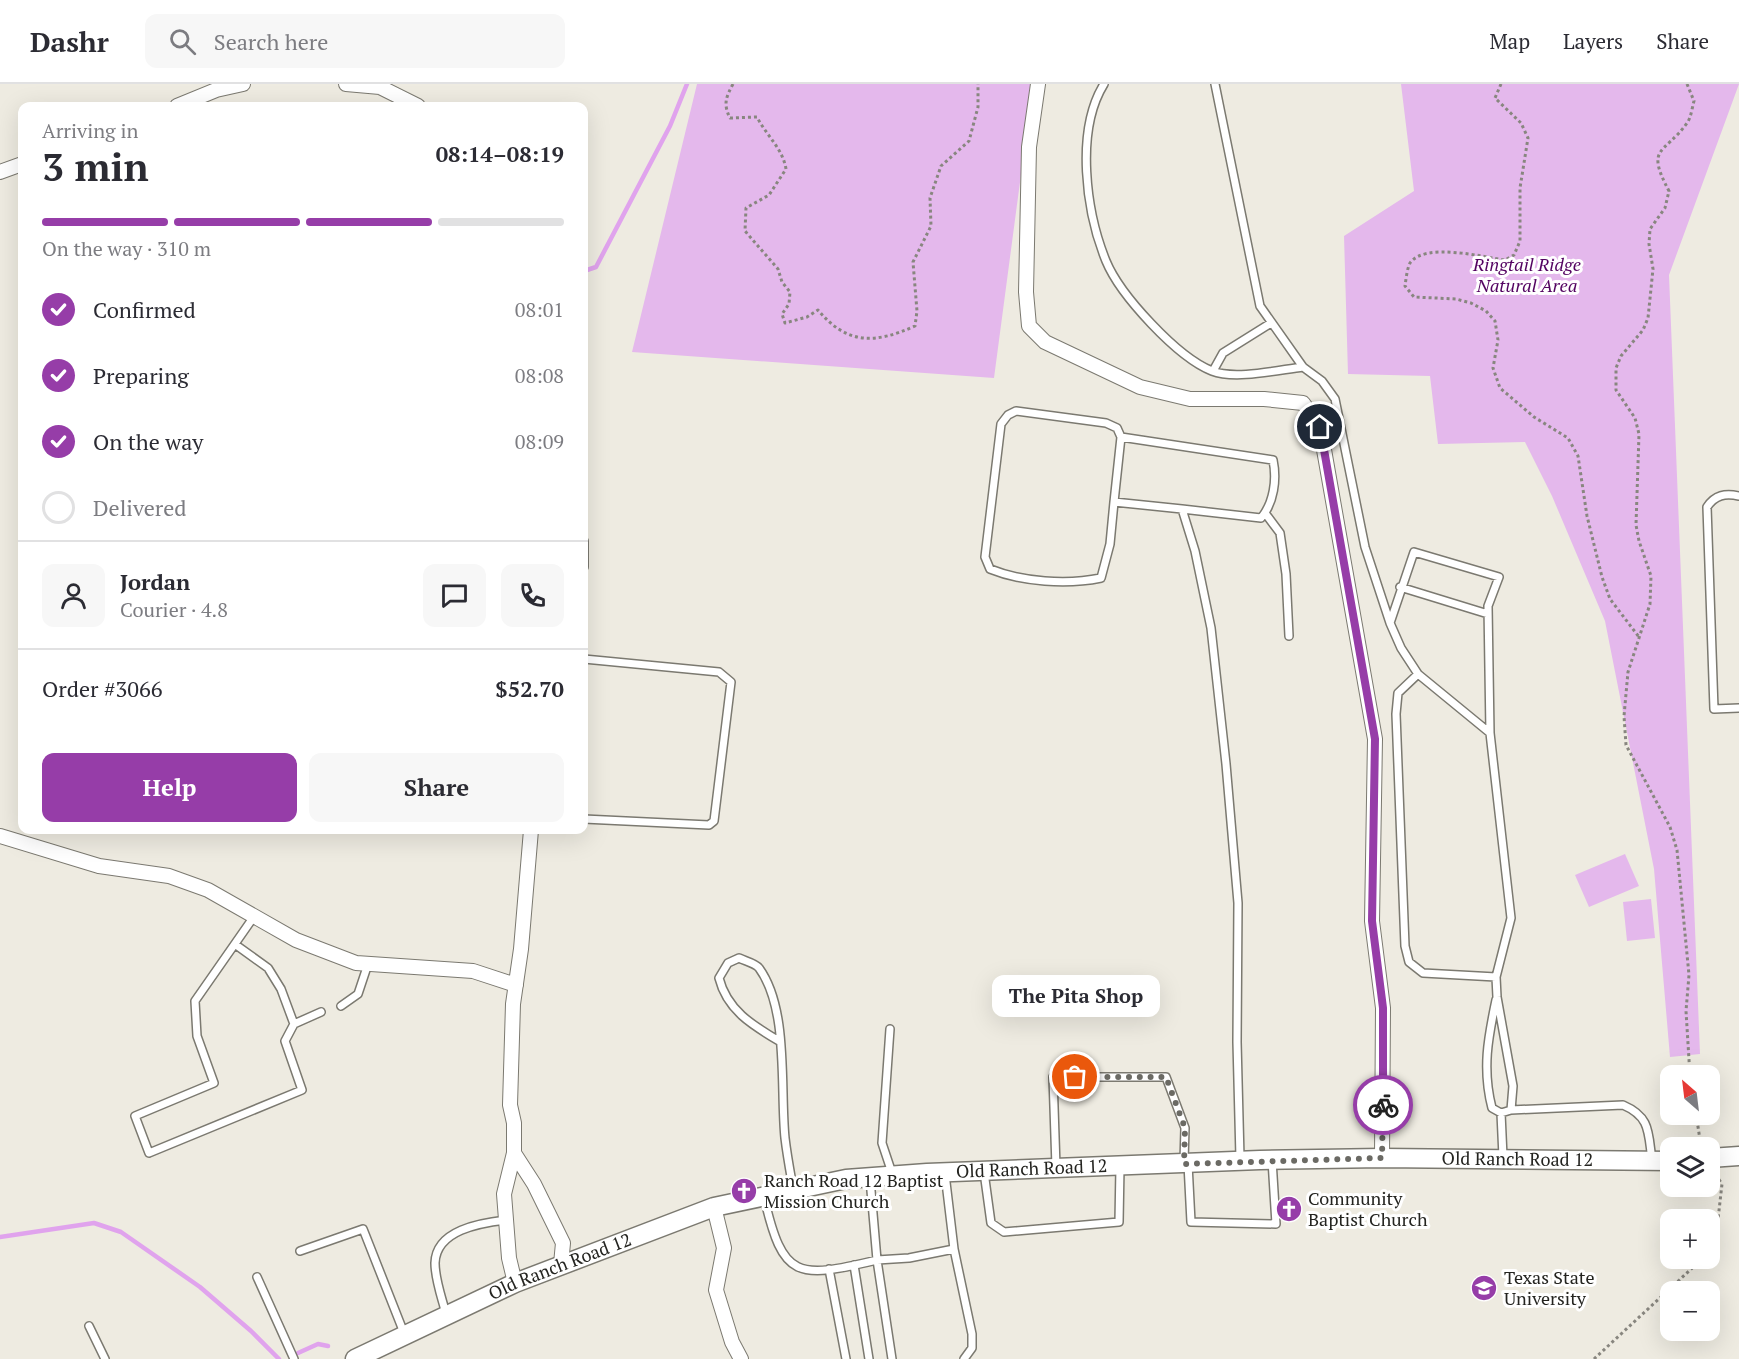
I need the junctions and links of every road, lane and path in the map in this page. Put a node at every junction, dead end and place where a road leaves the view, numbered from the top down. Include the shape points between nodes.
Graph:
1 (243, 84) edge
2 (346, 84) edge
3 (733, 84) edge
4 (978, 84) edge
5 (1038, 84) edge
6 (1104, 84) edge
7 (1215, 84) edge
8 (1501, 84) edge
9 (1687, 84) edge
10 (187, 102) edge
11 (410, 102) edge
12 (18, 165) edge
13 (0, 172) edge
14 (1271, 323) junction
15 (1303, 367) junction
16 (1213, 371) junction
17 (1121, 437) junction
18 (1739, 496) edge
19 (1114, 502) junction
20 (1182, 509) junction
21 (1265, 513) junction
22 (1400, 587) junction
23 (1488, 614) junction
24 (1390, 623) junction
25 (1289, 636) dead end
26 (1639, 637) junction
27 (588, 659) edge
28 (1418, 674) junction
29 (1739, 708) edge
30 (1490, 733) junction
31 (588, 819) edge
32 (531, 834) edge
33 (0, 836) edge
34 (255, 915) junction
35 (236, 945) junction
36 (368, 964) junction
37 (1496, 977) junction
38 (516, 985) junction
39 (1497, 997) junction
40 (341, 1006) dead end
41 (321, 1012) dead end
42 (294, 1024) junction
43 (890, 1029) dead end
44 (779, 1041) junction
45 (1689, 1065) edge
46 (1511, 1110) junction
47 (1501, 1113) junction
48 (514, 1153) junction
49 (1739, 1156) edge
50 (1720, 1157) edge
51 (1382, 1158) junction
52 (1272, 1160) junction
53 (1503, 1160) junction
54 (1240, 1161) junction
55 (1660, 1162) edge
56 (1652, 1163) junction
57 (1186, 1164) junction
58 (1120, 1165) junction
59 (1056, 1167) junction
60 (984, 1170) junction
61 (945, 1172) junction
62 (892, 1175) junction
63 (870, 1178) junction
64 (1720, 1181) edge
65 (793, 1190) junction
66 (764, 1197) junction
67 (714, 1207) junction
68 (1719, 1209) edge
69 (506, 1220) junction
70 (954, 1249) junction
71 (300, 1251) dead end
72 (877, 1260) junction
73 (561, 1264) junction
74 (854, 1265) junction
75 (829, 1269) junction
76 (1691, 1269) edge
77 (257, 1277) dead end
78 (515, 1283) junction
79 (446, 1317) junction
80 (89, 1326) dead end
81 (405, 1336) junction
82 (105, 1359) edge
83 (294, 1359) edge
84 (354, 1359) edge
85 (741, 1359) edge
86 (846, 1359) edge
87 (869, 1359) edge
88 (892, 1359) edge
89 (964, 1359) edge
90 (1594, 1359) edge

1 - 10 street
2 - 11 street via 380,87
3 - 4 path via 725,108 730,118 757,117 784,155 786,169 769,195 746,208 745,231 778,268 789,292 789,304 783,314 785,323 818,310 843,334 858,339 915,326 913,262 931,226 930,198 940,166 969,141 978,107
5 - 51 street via 1029,147 1029,326 1045,342 1140,387 1190,399 1303,403 1320,427 1375,739 1372,921 1383,1008
6 - 16 lane via 1097,95 1085,147 1092,217 1106,263 1136,306 1170,342
7 - 14 lane via 1260,306
8 - 26 path via 1495,98 1521,123 1528,138 1520,188 1520,241 1514,255 1505,260 1437,251 1419,256 1409,264 1405,286 1414,297 1472,303 1495,321 1498,340 1493,368 1500,388 1534,417 1568,438 1578,456 1602,577 1610,599
9 - 26 path via 1694,101 1688,123 1664,145 1657,160 1669,191 1665,208 1650,229 1653,269 1648,318 1616,368 1616,390 1635,418 1639,434 1636,525 1651,576 1650,604
12 - 13 street
14 - 15 lane
14 - 16 lane via 1223,353
15 - 16 lane via 1240,374
15 - 24 lane via 1322,381 1335,399 1365,547
17 - 19 lane
17 - 19 lane via 1117,428 1106,423 1016,411 1008,415 1001,424 985,556 990,569 1058,581 1101,578 1110,544
17 - 21 lane via 1273,460 1275,472
18 - 29 lane via 1713,498 1707,507 1714,709
19 - 20 lane
20 - 21 lane via 1261,518
20 - 54 lane via 1211,628 1227,775 1238,903
21 - 25 lane via 1280,532
22 - 23 lane
22 - 23 lane via 1414,552 1499,577
22 - 24 lane
23 - 30 lane
24 - 28 lane
26 - 45 path via 1628,672 1626,745 1670,827 1677,850 1689,975 1686,1011
27 - 31 lane via 719,672 731,682 714,821 709,825
28 - 30 lane
28 - 37 lane via 1398,693 1396,714 1405,946 1409,962 1423,974
30 - 37 lane via 1511,918
32 - 38 street
33 - 34 street via 99,866 169,876 208,890
34 - 35 lane
34 - 36 street via 296,940
35 - 42 lane via 268,968
35 - 42 lane via 195,1001 197,1036 214,1083 135,1116 149,1153 302,1090 285,1041
36 - 38 street via 473,971
36 - 40 lane via 358,994
37 - 39 lane
38 - 48 street via 510,1105
39 - 46 lane via 1510,1057
39 - 47 lane via 1485,1049 1485,1083 1491,1108
41 - 42 lane
43 - 62 lane via 882,1143
44 - 44 lane via 771,989 757,965 738,958 728,963 719,978 723,994 745,1021
44 - 65 lane via 785,1139
46 - 47 lane
46 - 56 lane via 1623,1105 1637,1111 1647,1125
47 - 53 lane
48 - 69 street via 504,1194
48 - 73 street via 563,1243
49 - 50 main road
51 - 52 main road, Old Ranch Road 12
51 - 53 main road, Old Ranch Road 12
52 - 54 main road, Old Ranch Road 12
52 - 57 lane via 1276,1224 1191,1222
53 - 56 main road, Old Ranch Road 12
54 - 57 main road, Old Ranch Road 12
55 - 56 main road, Old Ranch Road 12
57 - 58 main road, Old Ranch Road 12
57 - 59 lane via 1185,1128 1166,1077 1053,1077
58 - 59 main road, Old Ranch Road 12
58 - 60 lane via 1119,1222 1004,1232 991,1222
59 - 60 main road, Old Ranch Road 12
60 - 61 main road, Old Ranch Road 12
61 - 62 main road, Old Ranch Road 12
61 - 70 lane
62 - 63 main road, Old Ranch Road 12
63 - 65 main road, Old Ranch Road 12
63 - 72 lane
64 - 68 path
65 - 66 main road, Old Ranch Road 12
66 - 67 main road, Old Ranch Road 12
66 - 75 lane via 780,1252 807,1271
67 - 73 main road, Old Ranch Road 12
67 - 85 street via 724,1248 716,1290
69 - 78 street
69 - 79 lane via 465,1228 448,1236 439,1248 435,1262
70 - 72 lane
70 - 89 lane via 972,1334 972,1348
71 - 81 lane via 363,1229
72 - 74 lane
72 - 88 lane
73 - 78 main road, Old Ranch Road 12
74 - 75 lane
74 - 87 lane
75 - 86 lane
76 - 90 path
77 - 83 lane
78 - 79 main road, Old Ranch Road 12
79 - 81 main road, Old Ranch Road 12
80 - 82 lane
81 - 84 main road, Old Ranch Road 12

